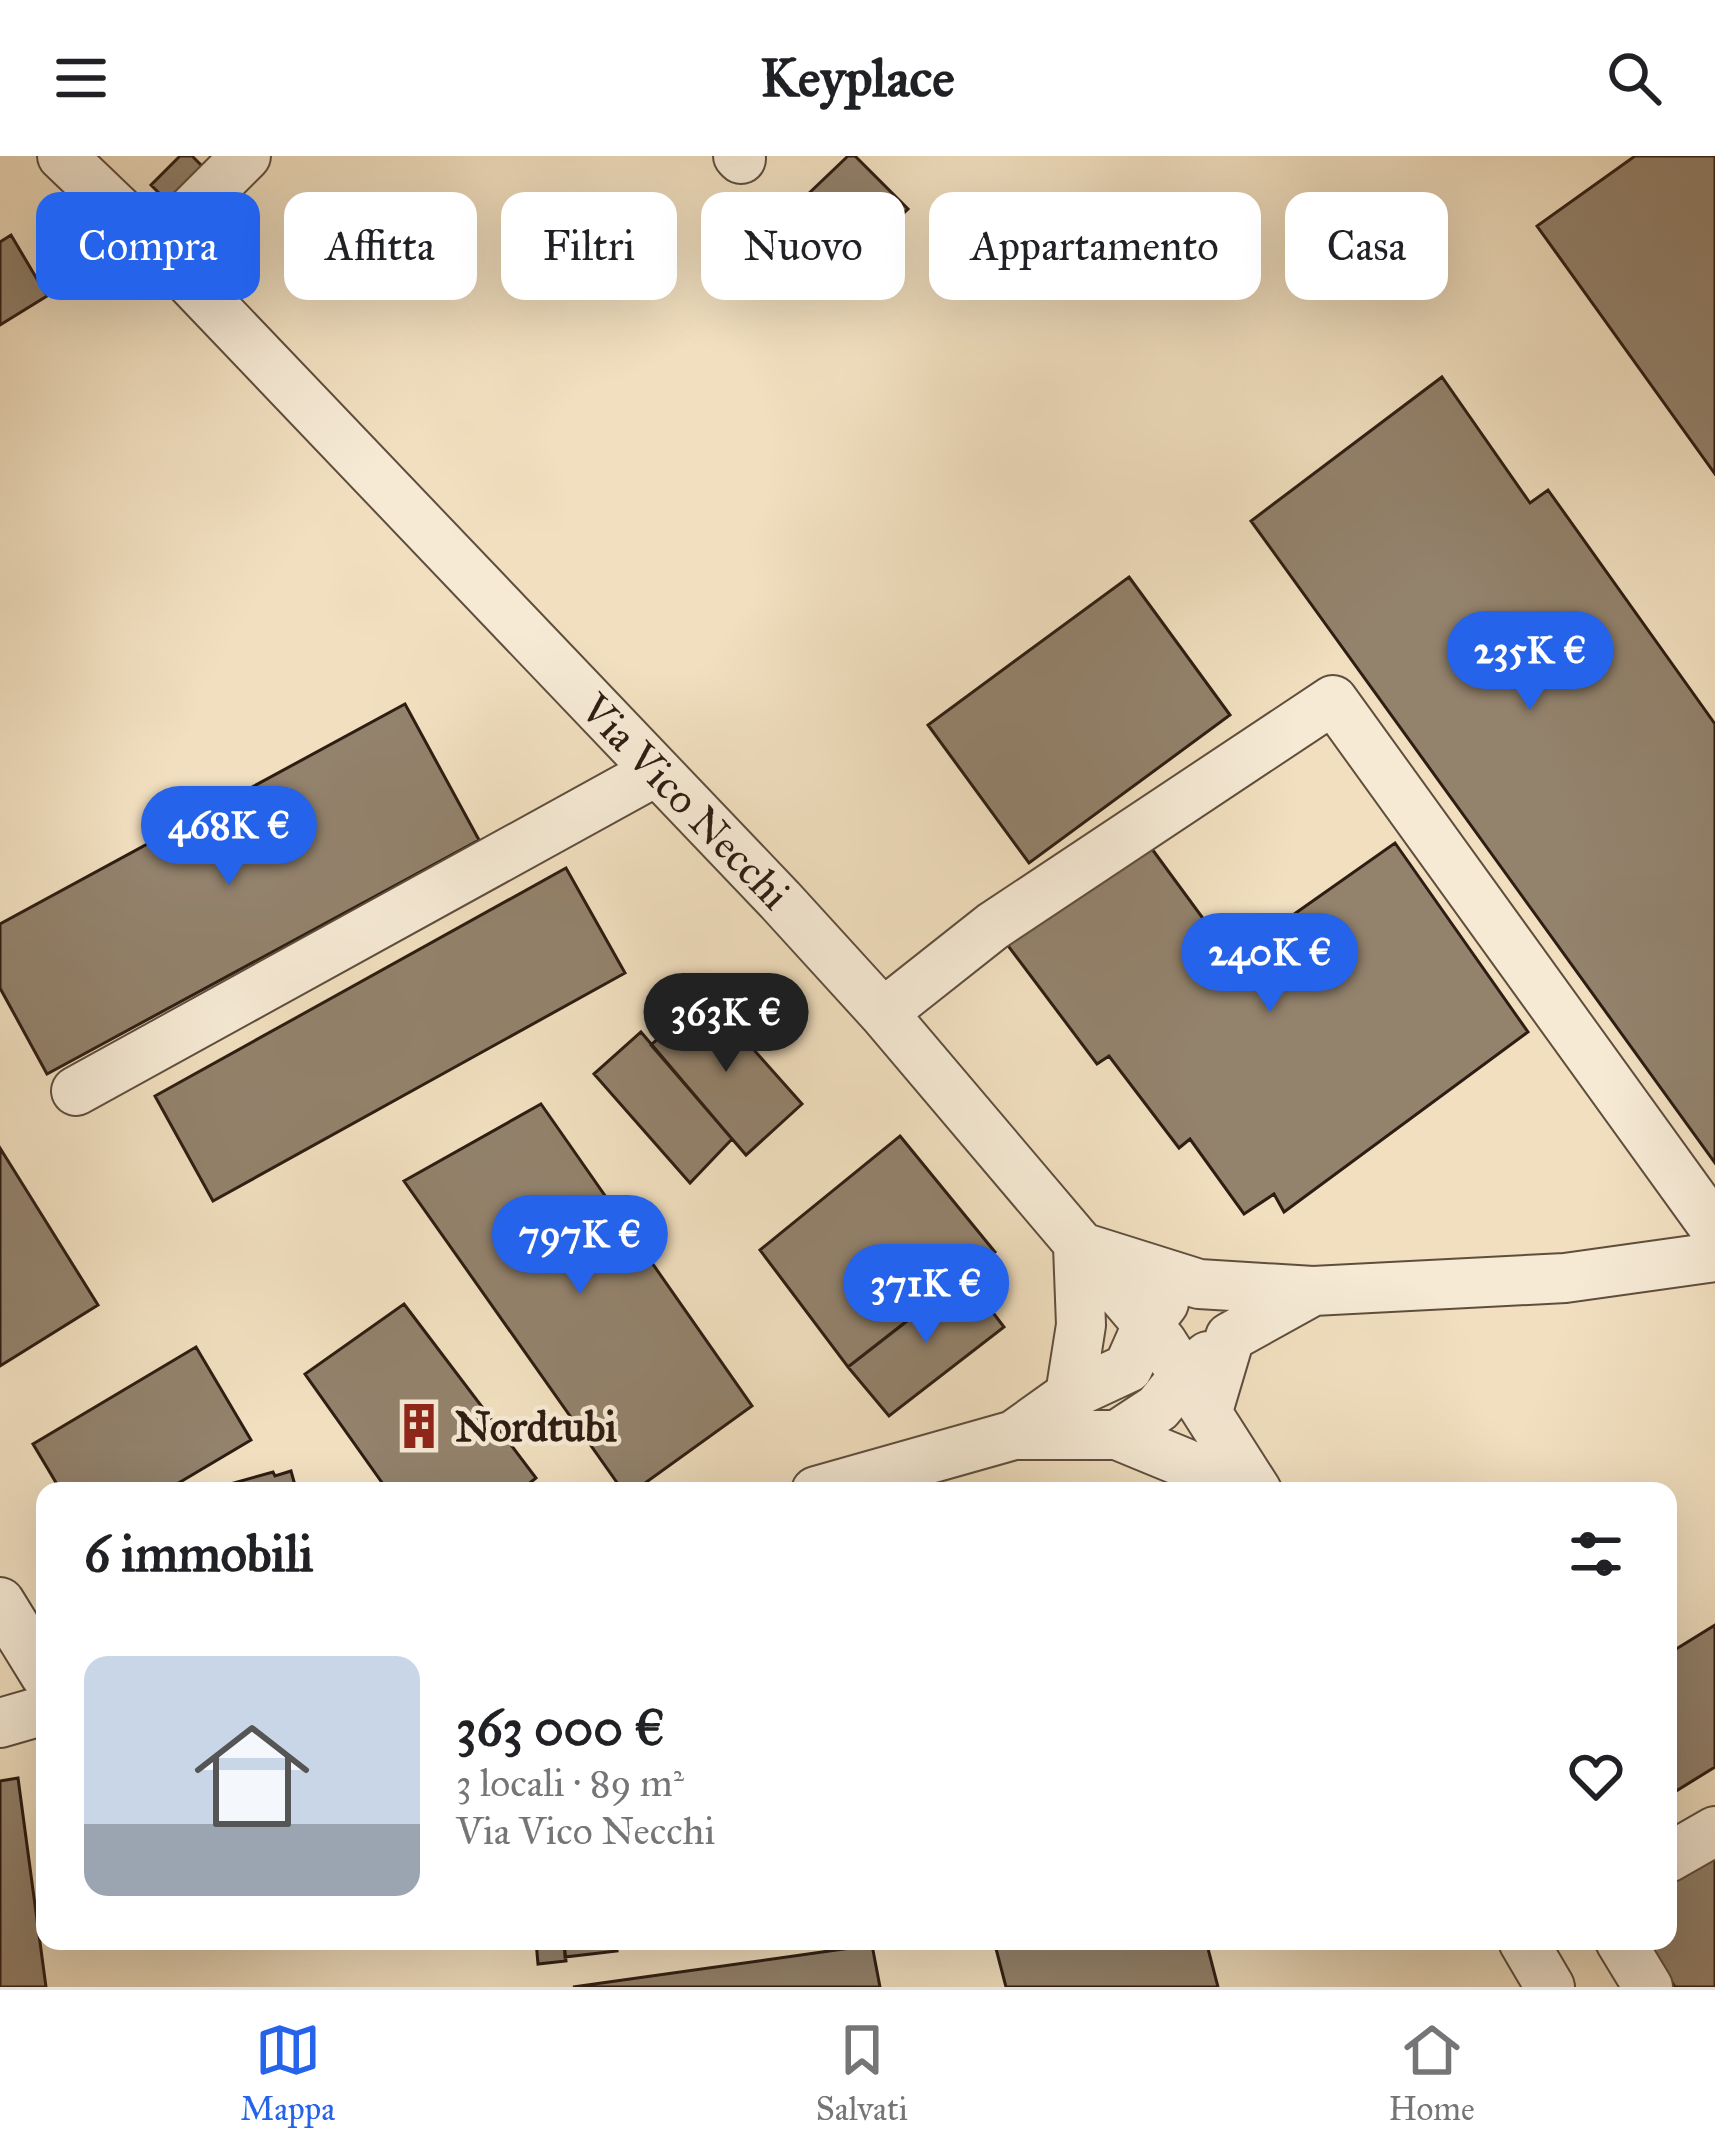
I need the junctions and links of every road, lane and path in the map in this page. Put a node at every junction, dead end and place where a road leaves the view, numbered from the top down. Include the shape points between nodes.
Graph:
1 (62, 156) edge
2 (246, 156) edge
3 (100, 192) edge
4 (210, 192) edge
5 (208, 300) edge
6 (657, 771) junction
7 (883, 1013) junction
8 (76, 1091) dead end
9 (1715, 1229) edge
10 (1078, 1246) junction
11 (1715, 1257) edge
12 (1199, 1284) junction
13 (1313, 1291) junction
14 (1137, 1346) junction
15 (1196, 1393) junction
16 (1070, 1395) junction
17 (1014, 1435) junction
18 (1117, 1435) junction
19 (848, 1482) edge
20 (1214, 1482) edge
21 (1251, 1482) edge
22 (0, 1602) edge
23 (36, 1660) edge
24 (36, 1713) edge
25 (0, 1724) edge
26 (1715, 1831) edge
27 (1677, 1853) edge
28 (1625, 1950) edge
29 (1518, 1958) edge
30 (1550, 1987) edge
31 (1648, 1987) edge

1 - 3 street, Via Vico Necchi
2 - 4 street
5 - 6 street, Via Vico Necchi
6 - 7 street, Via Vico Necchi
6 - 8 street
7 - 9 street via 993,926 1333,700
7 - 10 street, Via Vico Necchi
10 - 12 street
10 - 14 street, Via Vico Necchi
10 - 16 street via 1082,1324
11 - 13 street via 1565,1278
12 - 13 street
12 - 14 street via 1166,1301
13 - 15 street via 1230,1337
14 - 15 street, Via Vico Necchi
14 - 16 street
15 - 18 street
15 - 21 street, Via Vico Necchi
16 - 17 street
17 - 18 street
17 - 19 street
18 - 20 street
22 - 23 street
24 - 25 street
26 - 27 street
28 - 31 street
29 - 30 street

